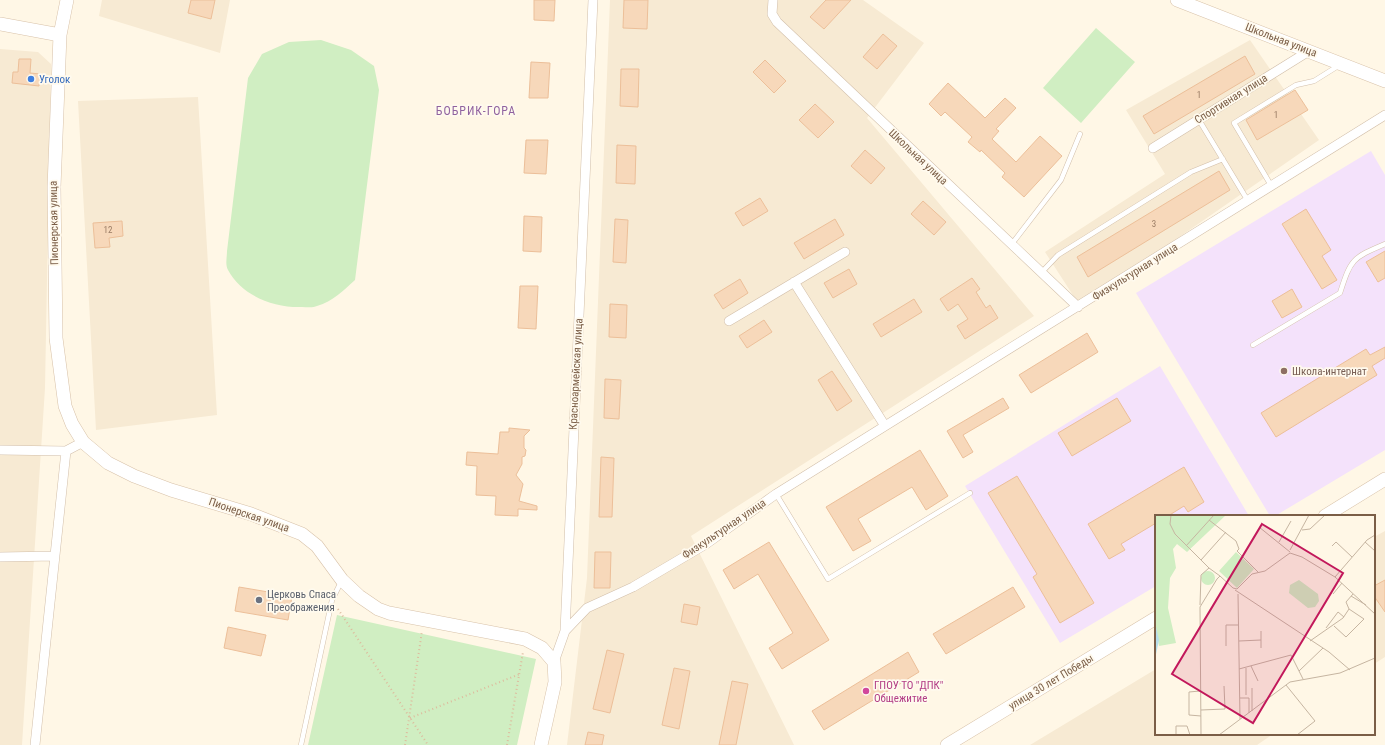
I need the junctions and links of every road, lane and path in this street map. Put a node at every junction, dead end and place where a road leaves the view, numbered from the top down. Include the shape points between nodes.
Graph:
1 (67, 0) edge
2 (593, 0) edge
3 (773, 0) edge
4 (1177, 0) edge
5 (0, 24) edge
6 (60, 35) junction
7 (1309, 51) junction
8 (1341, 64) junction
9 (1385, 81) edge
10 (1385, 115) edge
11 (1199, 120) junction
12 (1080, 134) dead end
13 (1153, 148) dead end
14 (1223, 159) junction
15 (1272, 187) junction
16 (1248, 201) junction
17 (1385, 244) edge
18 (1011, 245) junction
19 (845, 252) dead end
20 (1041, 273) junction
21 (794, 282) junction
22 (1078, 307) junction
23 (729, 321) dead end
24 (1253, 345) dead end
25 (885, 426) junction
26 (83, 442) junction
27 (0, 450) edge
28 (66, 451) junction
29 (1384, 482) edge
30 (970, 493) dead end
31 (776, 494) junction
32 (1326, 515) edge
33 (55, 556) junction
34 (0, 557) edge
35 (342, 580) junction
36 (332, 600) junction
37 (1155, 619) edge
38 (423, 620) junction
39 (564, 631) junction
40 (525, 639) junction
41 (554, 662) junction
42 (520, 674) junction
43 (410, 718) junction
44 (35, 745) edge
45 (301, 745) edge
46 (405, 745) edge
47 (428, 745) edge
48 (507, 745) edge
49 (541, 745) edge
50 (947, 745) edge

1 - 6 main road, Пионерская улица
2 - 39 street, Красноармейская улица
3 - 18 street, Школьная улица via 772,14 777,22
4 - 7 main road, Школьная улица
5 - 6 main road
6 - 26 main road, Пионерская улица via 54,187 56,338 65,406
7 - 8 main road, Школьная улица
7 - 11 street, Спортивная улица
8 - 9 main road, Школьная улица
8 - 15 lane via 1314,81 1296,85 1234,123
10 - 15 street, Физкультурная улица
11 - 13 street, Спортивная улица
11 - 14 lane
12 - 18 lane via 1061,180
14 - 16 lane
14 - 20 lane via 1191,172 1058,255
15 - 16 street, Физкультурная улица
16 - 22 street, Физкультурная улица
17 - 24 lane via 1360,255 1348,268 1340,293
18 - 20 street, Школьная улица
19 - 21 street
20 - 22 street, Школьная улица
21 - 23 street
21 - 25 street
22 - 25 street, Физкультурная улица
25 - 31 street, Физкультурная улица
26 - 28 street
26 - 35 main road, Пионерская улица via 108,463 134,476 170,490 251,514 302,534 317,546
27 - 28 street
28 - 33 street
29 - 32 main road
30 - 31 lane via 828,579
31 - 39 street, Физкультурная улица via 706,544 633,587 587,608
33 - 34 street
33 - 44 street
35 - 36 lane
35 - 38 main road, Пионерская улица via 359,596 378,608
36 - 43 path
36 - 45 lane
37 - 50 main road, улица 30 лет Победы
38 - 40 main road, Пионерская улица
38 - 43 path
39 - 41 street, Красноармейская улица
40 - 41 main road, Пионерская улица via 542,648
40 - 42 path
41 - 49 main road, Красноармейская улица via 555,682
42 - 43 path
42 - 48 path
43 - 46 path
43 - 47 path

